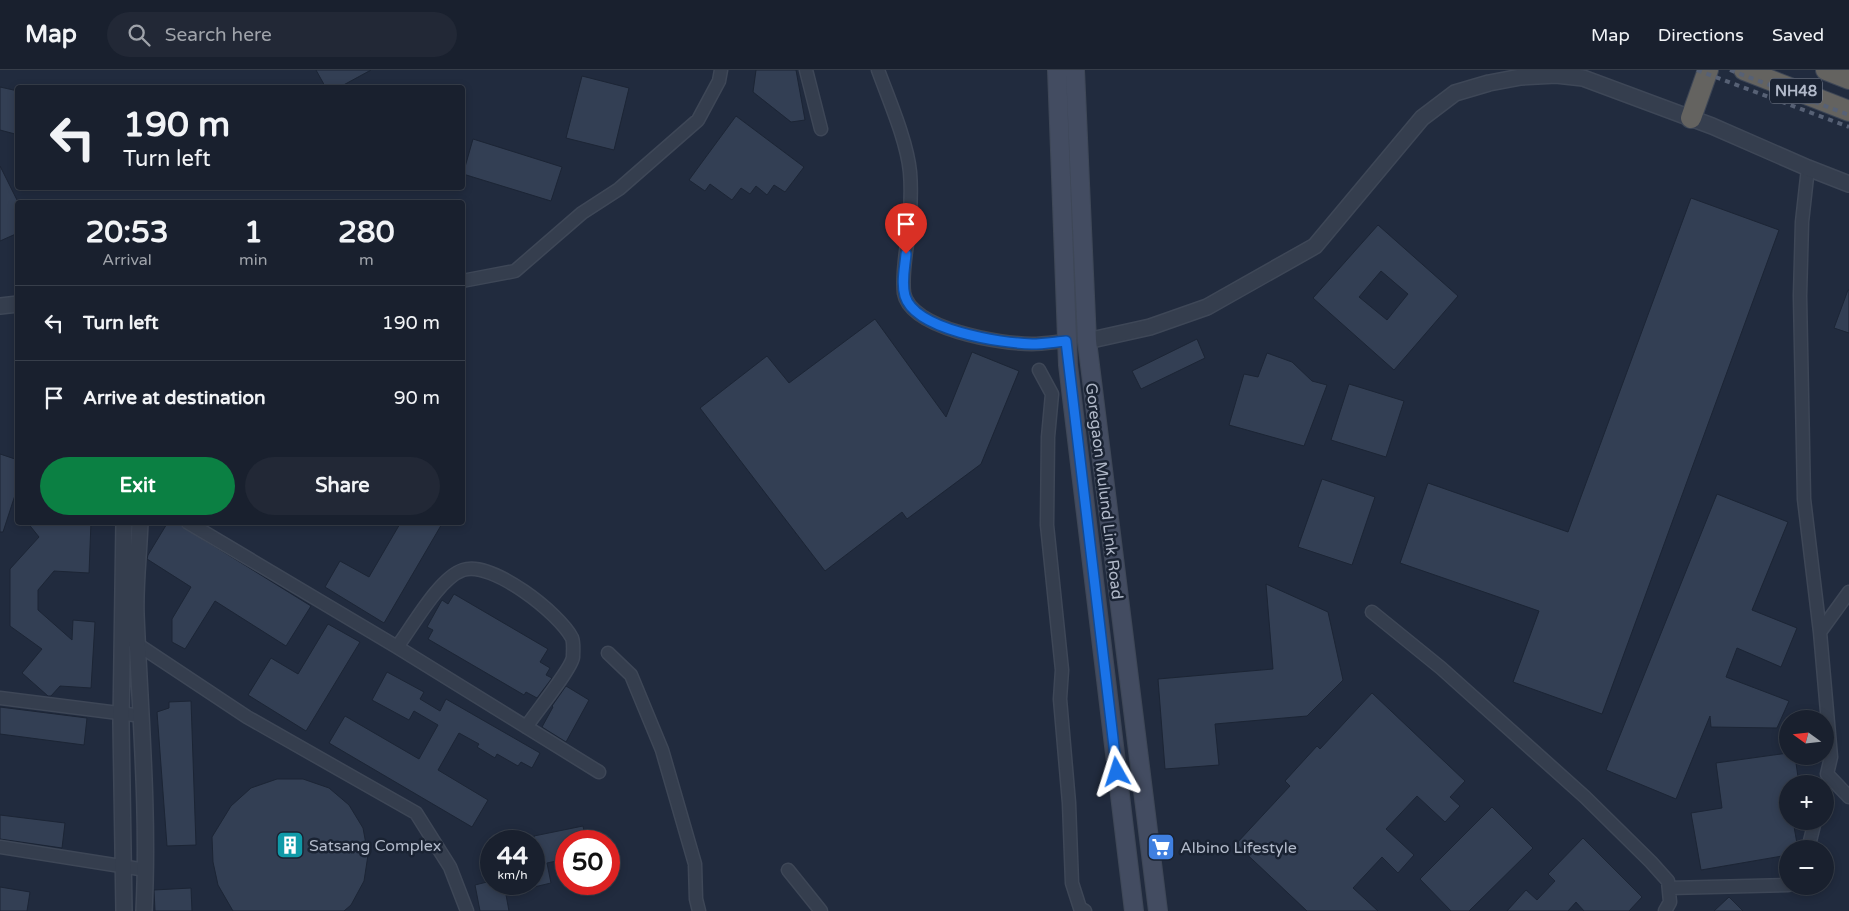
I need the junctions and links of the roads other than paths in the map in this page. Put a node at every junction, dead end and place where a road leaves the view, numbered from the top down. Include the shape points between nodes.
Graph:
1 (721, 70) edge
2 (806, 70) edge
3 (878, 70) edge
4 (1057, 70) edge
5 (1076, 70) edge
6 (1708, 70) edge
7 (1744, 70) edge
8 (1826, 70) edge
9 (1849, 79) edge
10 (1849, 111) edge
11 (1691, 118) junction
12 (821, 129) dead end
13 (1808, 168) junction
14 (1849, 184) edge
15 (465, 280) edge
16 (15, 304) edge
17 (0, 306) edge
18 (1066, 341) junction
19 (1087, 341) junction
20 (1039, 370) dead end
21 (124, 525) edge
22 (140, 525) edge
23 (192, 525) edge
24 (1849, 592) edge
25 (1372, 612) dead end
26 (1820, 632) junction
27 (122, 634) junction
28 (138, 644) junction
29 (397, 647) junction
30 (608, 653) dead end
31 (0, 698) edge
32 (121, 714) junction
33 (142, 716) junction
34 (526, 727) junction
35 (599, 772) dead end
36 (1827, 775) edge
37 (1834, 785) edge
38 (1849, 797) edge
39 (0, 847) edge
40 (1152, 862) junction
41 (1127, 865) junction
42 (124, 866) junction
43 (146, 870) junction
44 (788, 870) dead end
45 (1779, 885) edge
46 (1669, 888) junction
47 (124, 911) edge
48 (144, 911) edge
49 (467, 911) edge
50 (699, 911) edge
51 (821, 911) edge
52 (1085, 911) edge
53 (1134, 911) edge
54 (1158, 911) edge
55 (1665, 911) edge

1 - 15 street via 719,81 698,120 619,189 582,213 515,271
2 - 12 street
3 - 18 street via 896,118 910,170 911,203 903,281 905,296 914,312 928,322 974,335 1032,344
4 - 18 main road, Goregaon Mulund Link Road
5 - 19 main road, Goregaon Mulund Link Road
6 - 11 highway
7 - 10 highway, NH48
8 - 9 highway, NH48
11 - 13 street
11 - 19 street via 1574,77 1521,77 1455,93 1422,118 1315,246 1207,307 1150,327
13 - 14 street
13 - 26 street via 1802,222 1800,296 1804,499
16 - 17 street
18 - 41 main road, Goregaon Mulund Link Road
19 - 40 main road, Goregaon Mulund Link Road
20 - 52 street via 1052,394 1047,525 1062,670 1060,717 1069,803 1072,883 1080,908
21 - 27 street
22 - 28 street via 136,612
23 - 29 street
24 - 26 street
25 - 46 street via 1441,668 1585,797 1668,881
26 - 36 street via 1831,756
27 - 28 street
27 - 32 street
28 - 33 street
28 - 49 street via 247,717 416,813 450,867
29 - 34 street
29 - 34 street via 448,578 465,569 488,571 518,587 556,616 573,640 573,660
30 - 50 street via 631,675 662,750 695,864
31 - 32 street
32 - 33 street
32 - 42 street
33 - 43 street
34 - 35 street
37 - 38 street
39 - 42 street
40 - 41 main road
40 - 54 main road, Goregaon Mulund Link Road
41 - 53 main road, Goregaon Mulund Link Road
42 - 43 street
42 - 47 street
43 - 48 street
44 - 51 street
45 - 46 street
46 - 55 street via 1670,902

